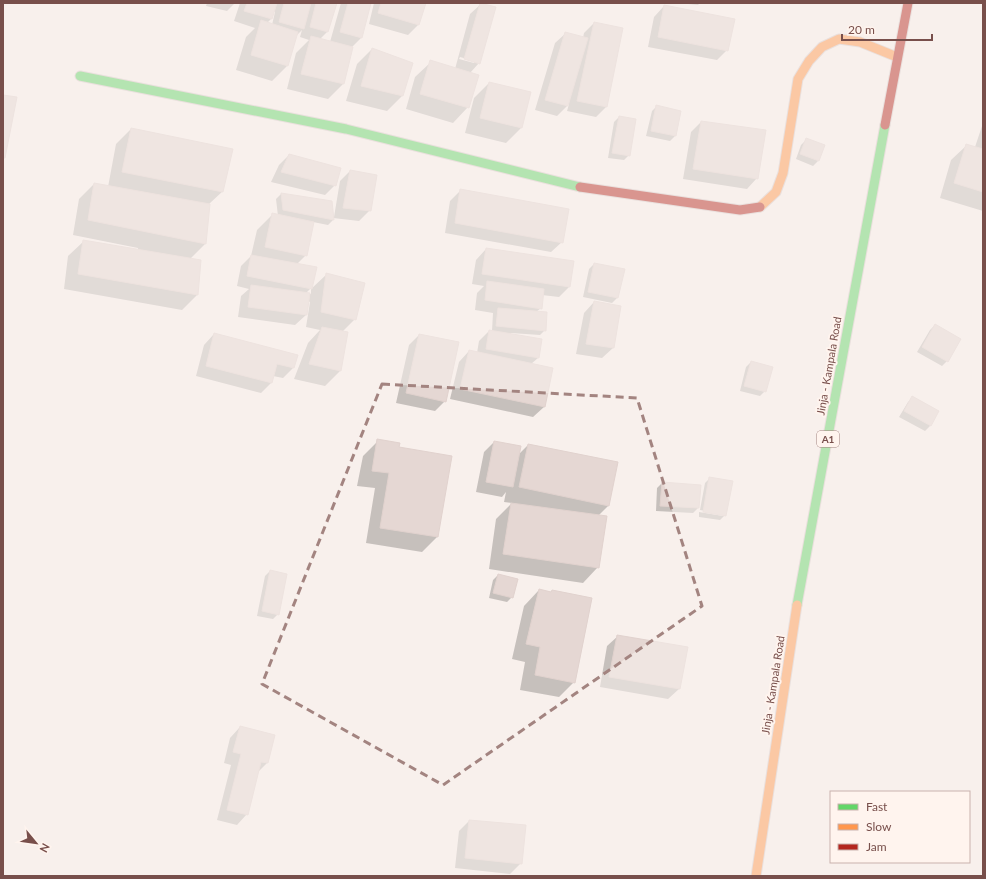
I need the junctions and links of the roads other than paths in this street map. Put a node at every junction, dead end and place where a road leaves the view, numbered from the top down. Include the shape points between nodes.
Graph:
1 (908, 3) edge
2 (897, 57) junction
3 (80, 76) dead end
4 (756, 876) edge

1 - 2 main road, Jinja - Kampala Road / A1
2 - 3 main road via 860,42 839,39 822,46 809,60 798,79 784,173 776,192 761,207 740,210 575,186 346,129
2 - 4 main road, Jinja - Kampala Road / A1 via 795,620

